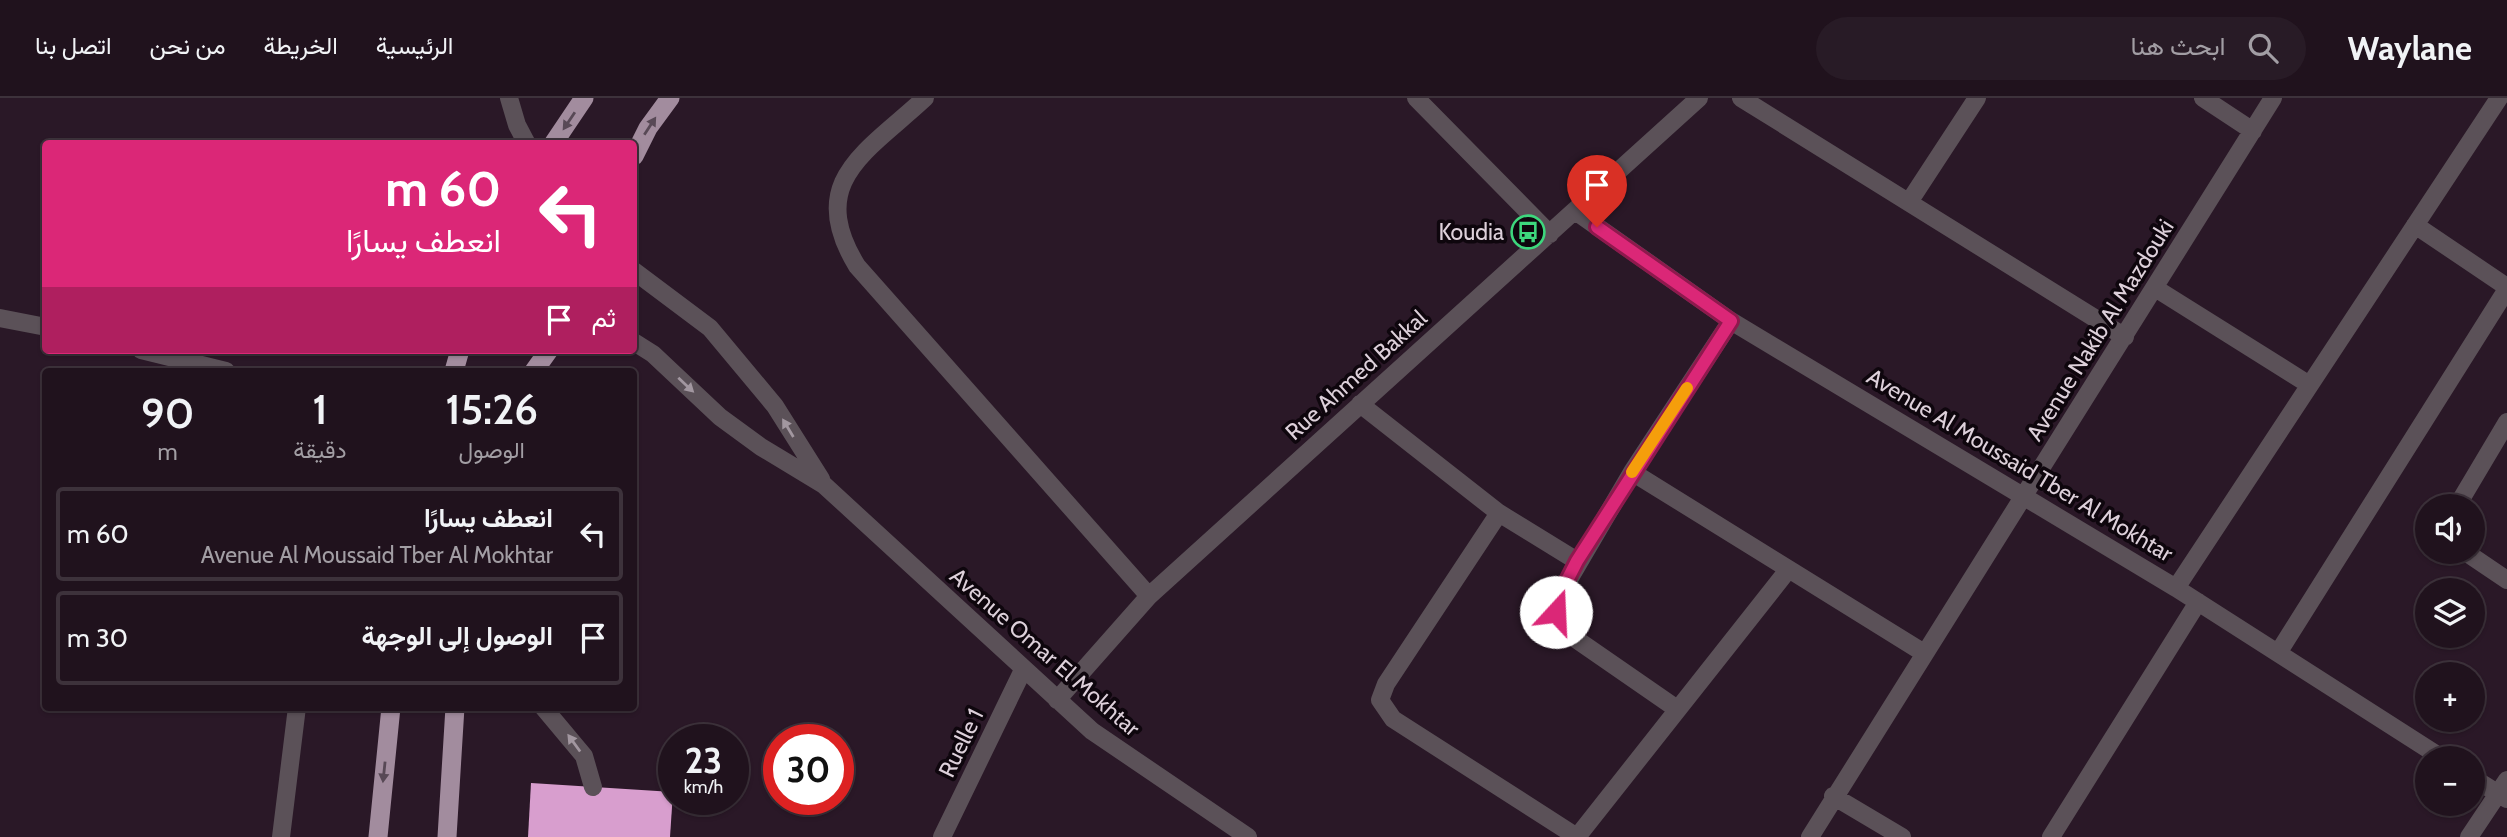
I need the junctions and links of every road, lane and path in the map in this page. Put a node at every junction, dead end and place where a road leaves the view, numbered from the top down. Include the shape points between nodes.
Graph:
1 (509, 98) edge
2 (584, 98) edge
3 (670, 98) edge
4 (925, 98) edge
5 (1416, 98) edge
6 (1699, 98) edge
7 (1741, 98) edge
8 (1977, 98) edge
9 (2203, 98) edge
10 (2273, 98) edge
11 (2499, 98) edge
12 (2253, 131) junction
13 (525, 140) edge
14 (556, 140) edge
15 (637, 151) edge
16 (1909, 202) junction
17 (1575, 211) junction
18 (2415, 225) junction
19 (1550, 234) junction
20 (637, 273) edge
21 (2155, 288) junction
22 (2507, 288) edge
23 (0, 318) edge
24 (1731, 321) junction
25 (42, 326) edge
26 (2125, 337) junction
27 (637, 344) edge
28 (158, 354) edge
29 (214, 368) edge
30 (2308, 384) junction
31 (1360, 404) junction
32 (2507, 422) edge
33 (1632, 472) junction
34 (824, 485) junction
35 (2464, 494) edge
36 (2025, 497) junction
37 (1499, 513) junction
38 (1577, 561) junction
39 (2483, 564) edge
40 (1788, 570) junction
41 (2507, 580) edge
42 (2176, 588) junction
43 (1149, 596) junction
44 (2198, 602) junction
45 (1924, 653) junction
46 (2278, 653) junction
47 (1023, 670) junction
48 (1056, 700) junction
49 (1677, 709) junction
50 (297, 711) edge
51 (391, 711) edge
52 (455, 711) edge
53 (546, 711) edge
54 (2423, 746) edge
55 (2485, 783) edge
56 (593, 787) dead end
57 (2504, 791) edge
58 (1833, 796) junction
59 (281, 837) edge
60 (378, 837) edge
61 (447, 837) edge
62 (942, 837) edge
63 (1248, 837) edge
64 (1577, 837) edge
65 (1810, 837) edge
66 (1902, 837) edge
67 (2051, 837) edge
68 (2469, 837) edge

1 - 13 street
2 -> 14 highway
15 -> 3 highway
4 - 43 street via 852,166 843,180 835,207 844,246
5 - 19 street
6 - 17 street, Rue Ahmed Bakkal
7 - 16 street
8 - 16 street
9 - 12 street
10 - 12 street, Avenue Nakib Al Mazdouki
11 - 18 street
12 - 21 street, Avenue Nakib Al Mazdouki
16 - 26 street
17 - 19 street, Rue Ahmed Bakkal
17 - 24 street, Avenue Al Moussaid Tber Al Mokhtar
18 - 22 street
18 - 30 street
19 - 31 street, Rue Ahmed Bakkal
34 -> 20 street, Avenue Omar El Mokhtar via 775,406 710,328
21 - 26 street, Avenue Nakib Al Mazdouki
21 - 30 street
22 - 46 street
23 - 25 street
24 - 33 street
24 - 36 street, Avenue Al Moussaid Tber Al Mokhtar
26 - 36 street, Avenue Nakib Al Mazdouki
27 -> 34 street, Avenue Omar El Mokhtar via 720,417
28 - 29 street
30 - 42 street
31 - 37 street
31 - 43 street, Rue Ahmed Bakkal
32 - 35 street
33 - 38 street
33 - 40 street
34 - 47 street, Avenue Omar El Mokhtar
36 - 42 street, Avenue Al Moussaid Tber Al Mokhtar
36 - 45 street, Avenue Nakib Al Mazdouki
37 - 38 street
37 - 64 street via 1386,684 1380,700 1393,719
38 - 49 street via 1557,600 1561,624 1570,635
39 - 41 street
40 - 45 street
40 - 49 street
42 - 44 street, Avenue Al Moussaid Tber Al Mokhtar
43 - 48 street, Rue Ahmed Bakkal
44 - 46 street, Avenue Al Moussaid Tber Al Mokhtar
44 - 67 street
45 - 58 street, Avenue Nakib Al Mazdouki
46 - 54 street, Avenue Al Moussaid Tber Al Mokhtar
47 - 48 street, Avenue Omar El Mokhtar
47 - 62 street, Ruelle 1
48 - 63 street, Avenue Omar El Mokhtar via 1129,758
49 - 64 street
50 - 59 street
51 -> 60 highway
52 - 61 highway
56 -> 53 street via 584,756
55 - 57 street
57 - 68 street
58 - 65 street, Avenue Nakib Al Mazdouki
58 - 66 street

